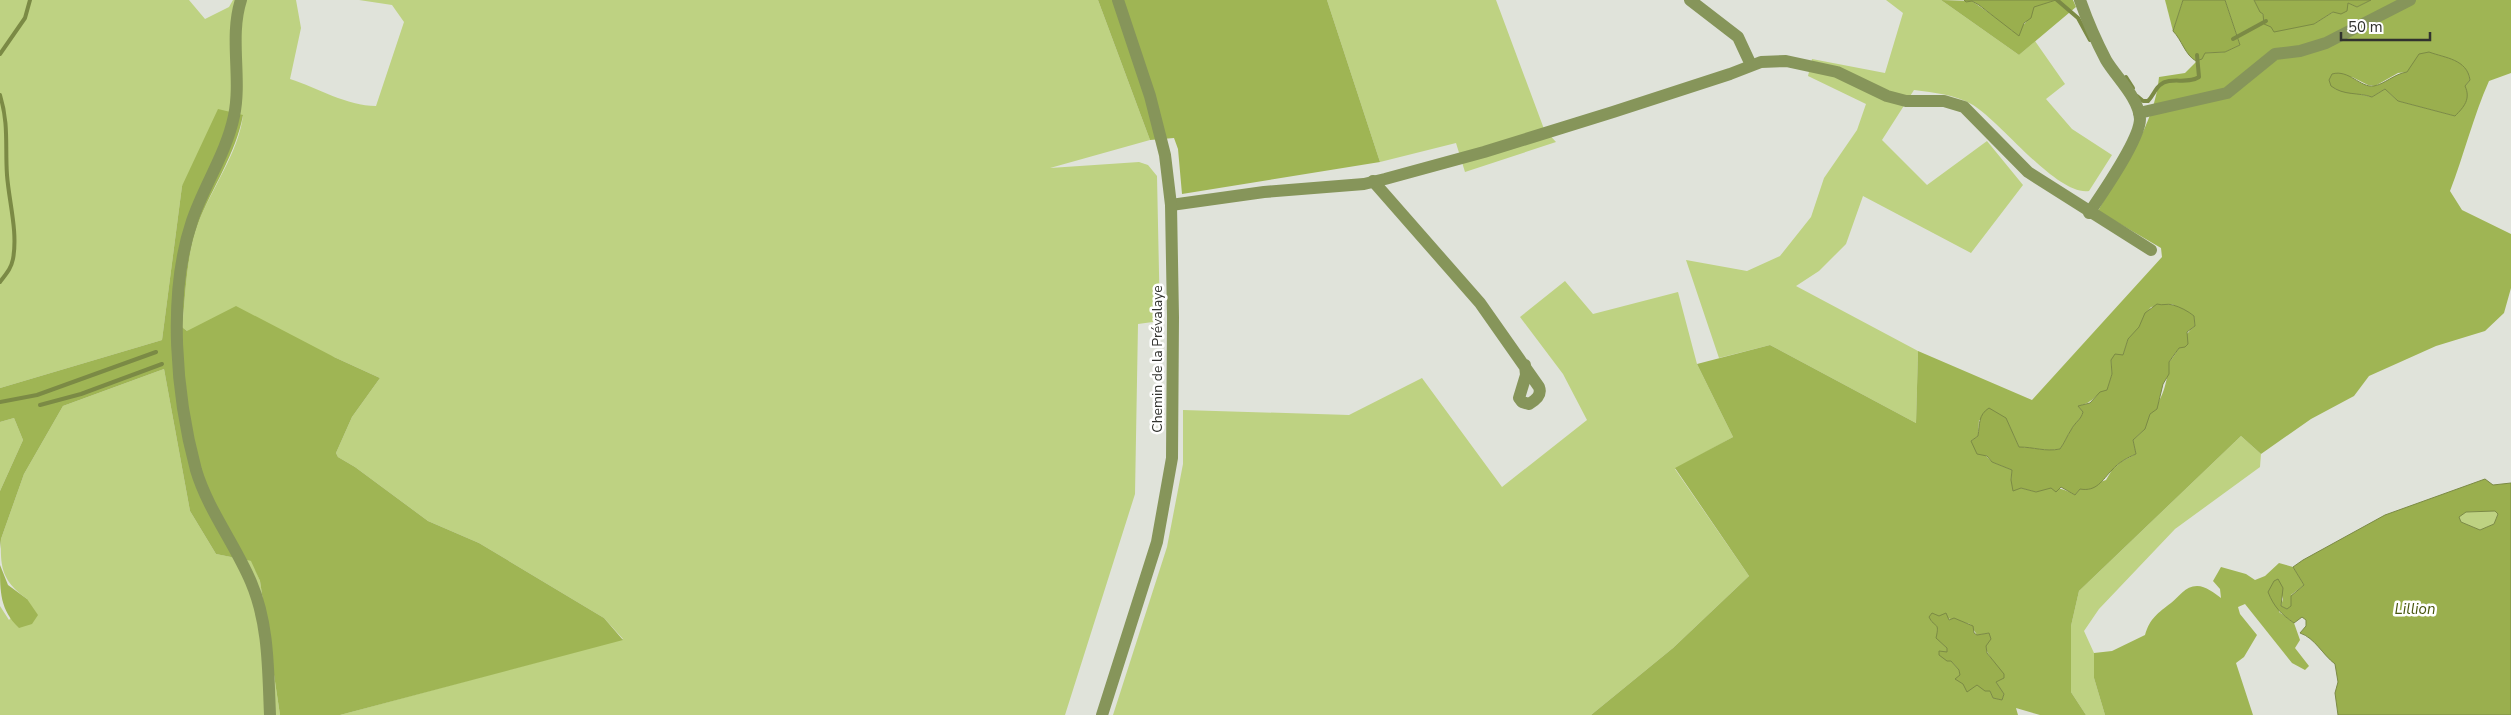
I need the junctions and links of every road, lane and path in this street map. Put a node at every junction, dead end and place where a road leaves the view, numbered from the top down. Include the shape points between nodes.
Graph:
1 (241, 0) edge
2 (1118, 0) edge
3 (1690, 0) edge
4 (2080, 0) edge
5 (2410, 0) edge
6 (1751, 65) junction
7 (2139, 113) junction
8 (1373, 181) junction
9 (1171, 205) junction
10 (2090, 212) junction
11 (2150, 250) dead end
12 (1525, 365) dead end
13 (270, 715) edge
14 (1102, 715) edge

1 - 13 street via 237,19 234,113 224,148 191,223 178,299 176,348 197,472 257,596 268,648
2 - 9 street, Chemin de la Prévalaye via 1150,96 1163,147
3 - 6 street via 1738,37
4 - 7 street via 2107,60
5 - 7 street via 2326,43 2275,54 2227,93
6 - 8 street via 1484,152
6 - 10 street via 1772,61 1801,63 1837,72 1887,96 1906,101 1944,101 1959,105 1976,118 2028,172
7 - 10 street via 2136,134
8 - 9 street
8 - 12 street via 1498,316
9 - 14 street, Chemin de la Prévalaye via 1172,458 1157,542
10 - 11 street

